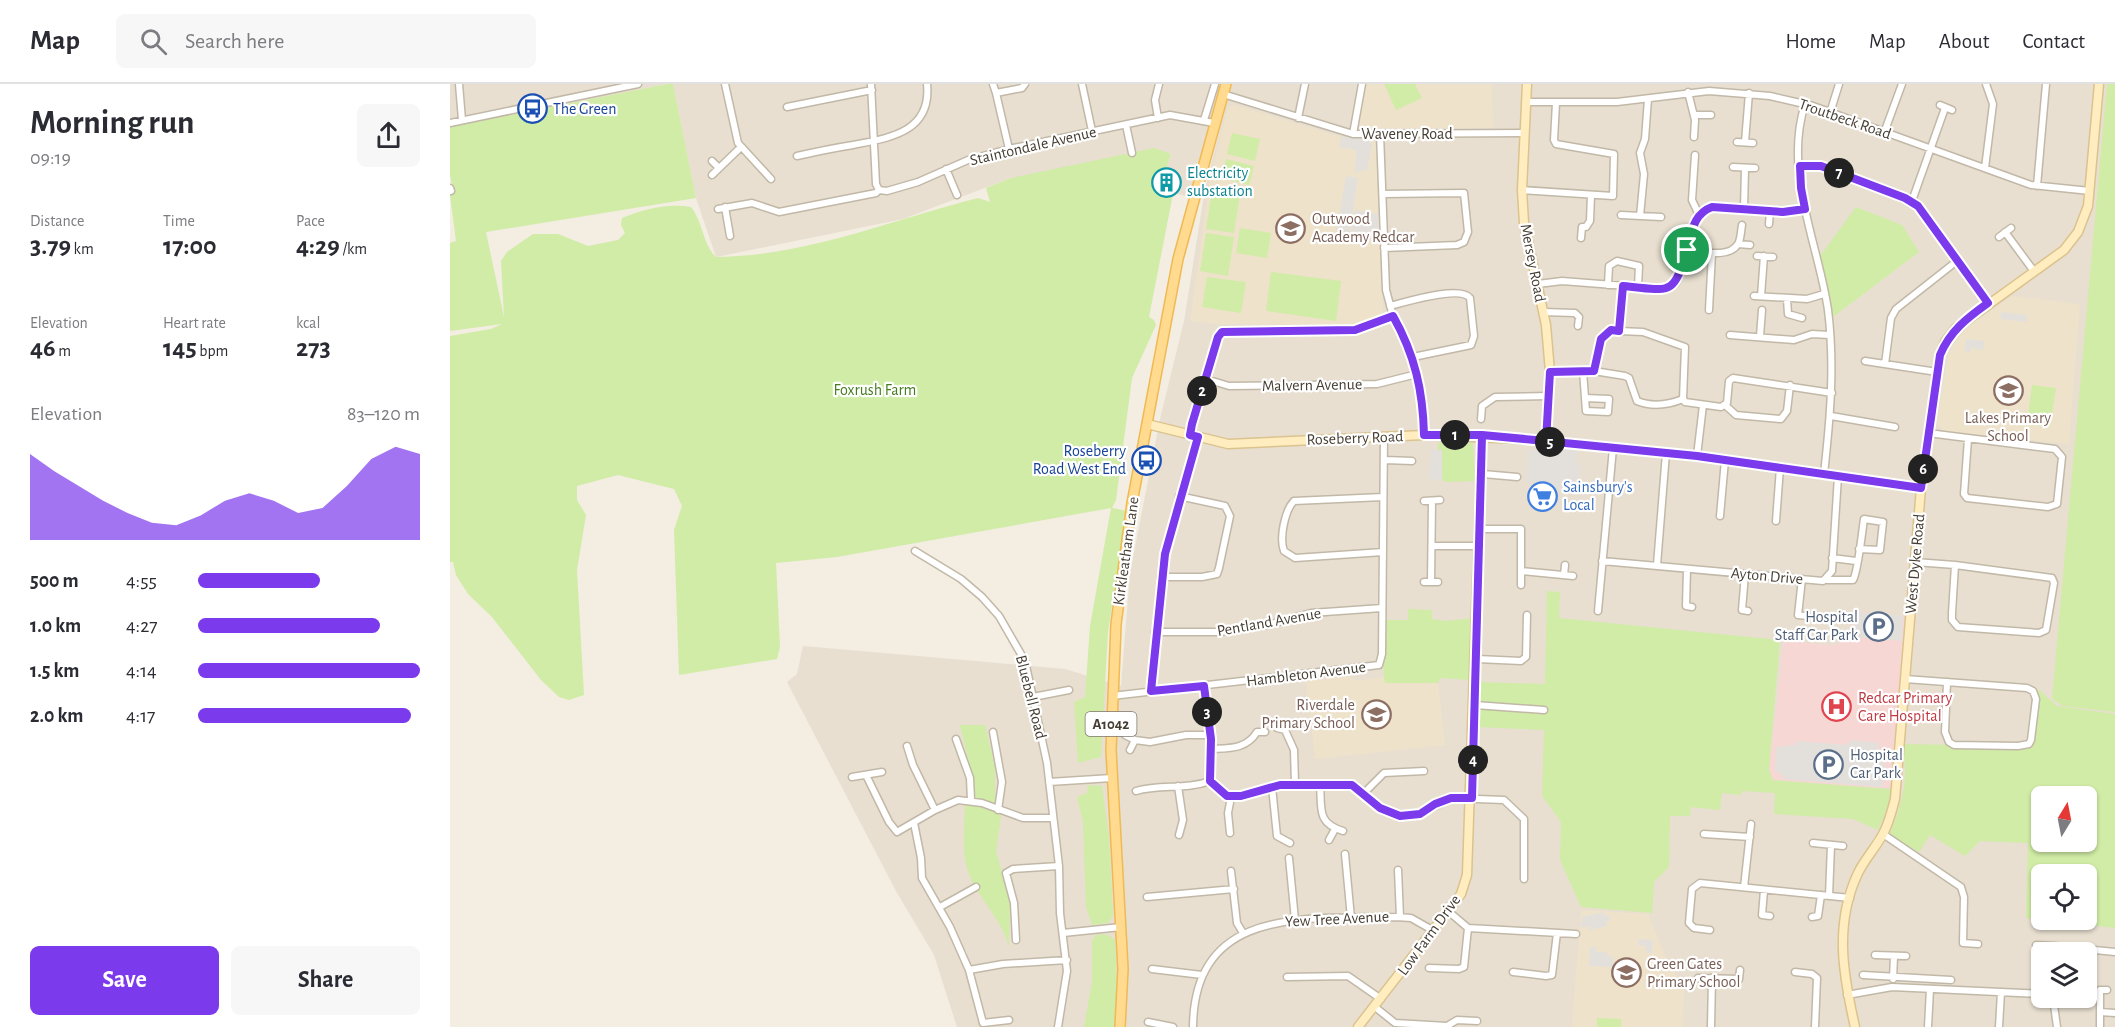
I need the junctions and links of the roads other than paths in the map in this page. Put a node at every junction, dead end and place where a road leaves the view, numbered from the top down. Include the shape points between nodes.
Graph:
1 (459, 84) edge
2 (638, 84) edge
3 (725, 84) edge
4 (927, 84) edge
5 (993, 84) edge
6 (1083, 84) edge
7 (1159, 84) edge
8 (1215, 84) edge
9 (1226, 84) edge
10 (1305, 84) edge
11 (1362, 84) edge
12 (1527, 84) edge
13 (1839, 84) edge
14 (1902, 84) edge
15 (1986, 84) edge
16 (2046, 84) edge
17 (2098, 84) edge
18 (1026, 85) edge
19 (872, 87) edge
20 (1712, 87) edge
21 (1688, 92) junction
22 (996, 93) junction
23 (1749, 93) junction
24 (1223, 94) junction
25 (1648, 99) junction
26 (1527, 102) junction
27 (1556, 103) junction
28 (1805, 104) junction
29 (787, 107) dead end
30 (1946, 107) dead end
31 (1830, 113) junction
32 (1711, 115) dead end
33 (1694, 116) junction
34 (1158, 118) junction
35 (1298, 118) junction
36 (462, 120) junction
37 (1204, 120) junction
38 (450, 123) edge
39 (1214, 123) junction
40 (1126, 124) junction
41 (1092, 132) junction
42 (1525, 133) junction
43 (1884, 133) junction
44 (1353, 134) junction
45 (1380, 134) junction
46 (1694, 137) dead end
47 (874, 141) junction
48 (1737, 142) dead end
49 (1745, 142) junction
50 (1753, 143) dead end
51 (741, 147) junction
52 (1009, 149) junction
53 (1931, 149) junction
54 (1132, 153) dead end
55 (1695, 155) dead end
56 (796, 156) dead end
57 (712, 161) dead end
58 (770, 164) dead end
59 (1685, 165) dead end
60 (1694, 166) junction
61 (1800, 166) junction
62 (1733, 167) dead end
63 (719, 168) junction
64 (1745, 168) junction
65 (1755, 168) dead end
66 (1985, 168) junction
67 (946, 169) junction
68 (763, 171) junction
69 (712, 175) dead end
70 (771, 179) dead end
71 (2037, 186) junction
72 (879, 189) junction
73 (1522, 190) junction
74 (2090, 191) junction
75 (1383, 194) junction
76 (957, 195) dead end
77 (1591, 195) junction
78 (1912, 201) junction
79 (1744, 209) junction
80 (1805, 209) junction
81 (1770, 211) junction
82 (776, 212) junction
83 (1621, 215) dead end
84 (1699, 215) junction
85 (1640, 216) junction
86 (1661, 217) dead end
87 (774, 221) dead end
88 (1769, 224) dead end
89 (1742, 225) dead end
90 (730, 236) dead end
91 (1999, 237) dead end
92 (1581, 238) dead end
93 (1738, 244) junction
94 (1750, 245) dead end
95 (1384, 248) junction
96 (1687, 250) junction
97 (1712, 253) junction
98 (1773, 257) dead end
99 (1957, 261) junction
100 (2033, 270) junction
101 (1538, 284) junction
102 (1608, 285) junction
103 (1623, 286) junction
104 (1638, 287) junction
105 (1711, 292) junction
106 (1720, 293) dead end
107 (1824, 294) junction
108 (1754, 296) dead end
109 (1761, 296) junction
110 (1788, 298) junction
111 (1988, 303) junction
112 (1390, 306) junction
113 (1709, 310) dead end
114 (1762, 310) dead end
115 (1543, 312) junction
116 (1393, 316) junction
117 (1802, 318) dead end
118 (1578, 326) dead end
119 (1619, 331) junction
120 (1730, 335) dead end
121 (1829, 335) junction
122 (1760, 336) junction
123 (1413, 357) junction
124 (1865, 361) dead end
125 (1885, 364) junction
126 (1583, 371) junction
127 (1594, 371) junction
128 (1550, 372) junction
129 (1937, 372) junction
130 (1417, 374) junction
131 (1206, 378) junction
132 (1790, 385) junction
133 (1832, 393) junction
134 (1549, 396) junction
135 (1477, 398) dead end
136 (1585, 398) dead end
137 (1683, 399) junction
138 (1484, 403) junction
139 (1703, 405) junction
140 (1725, 405) junction
141 (1831, 416) junction
142 (1481, 419) dead end
143 (1147, 424) junction
144 (1895, 427) dead end
145 (1928, 433) junction
146 (1424, 435) junction
147 (1482, 435) junction
148 (1194, 436) junction
149 (1384, 436) junction
150 (1968, 439) junction
151 (1546, 441) junction
152 (1613, 448) junction
153 (1666, 453) junction
154 (1697, 456) junction
155 (1385, 460) junction
156 (1725, 460) junction
157 (1412, 461) dead end
158 (1780, 468) junction
159 (1483, 474) junction
160 (1824, 474) junction
161 (1838, 476) junction
162 (1517, 477) dead end
163 (1921, 488) junction
164 (1179, 496) junction
165 (1383, 497) junction
166 (1424, 501) dead end
167 (1720, 516) dead end
168 (1776, 521) dead end
169 (1479, 529) junction
170 (1432, 546) junction
171 (1479, 546) junction
172 (1859, 549) junction
173 (915, 551) dead end
174 (1383, 552) junction
175 (1832, 558) junction
176 (1602, 561) junction
177 (1856, 561) junction
178 (1914, 562) junction
179 (1565, 565) dead end
180 (1657, 565) junction
181 (1955, 565) junction
182 (1688, 569) junction
183 (1521, 571) junction
184 (1744, 574) junction
185 (1564, 575) junction
186 (1573, 576) dead end
187 (1161, 577) junction
188 (1802, 579) junction
189 (1826, 580) junction
190 (1424, 582) dead end
191 (1521, 585) dead end
192 (1692, 607) dead end
193 (1382, 608) junction
194 (1598, 611) dead end
195 (1748, 611) dead end
196 (1527, 615) dead end
197 (1808, 616) dead end
198 (1155, 633) junction
199 (1477, 659) junction
200 (1905, 679) junction
201 (1947, 682) junction
202 (1204, 686) junction
203 (1069, 690) dead end
204 (1151, 691) junction
205 (1112, 696) junction
206 (1033, 698) junction
207 (1475, 705) junction
208 (1544, 710) dead end
209 (1276, 728) dead end
210 (993, 732) dead end
211 (1265, 732) dead end
212 (1125, 735) dead end
213 (1210, 735) junction
214 (956, 739) dead end
215 (1135, 740) junction
216 (907, 746) dead end
217 (1210, 749) junction
218 (1130, 750) dead end
219 (1424, 771) dead end
220 (882, 772) dead end
221 (866, 776) junction
222 (852, 777) dead end
223 (1112, 778) junction
224 (1210, 781) junction
225 (1049, 782) junction
226 (1295, 784) junction
227 (1320, 784) junction
228 (1178, 786) junction
229 (1272, 787) junction
230 (1136, 791) dead end
231 (1364, 793) junction
232 (1231, 796) junction
233 (1472, 798) junction
234 (971, 800) junction
235 (935, 810) junction
236 (998, 810) junction
237 (1052, 818) junction
238 (914, 823) junction
239 (1751, 824) dead end
240 (1335, 829) junction
241 (1343, 831) dead end
242 (1230, 834) dead end
243 (1704, 834) dead end
244 (1883, 834) junction
245 (1179, 835) dead end
246 (1277, 836) junction
247 (1750, 837) junction
248 (1329, 840) dead end
249 (1270, 842) dead end
250 (1290, 843) dead end
251 (1813, 843) dead end
252 (1831, 845) junction
253 (1843, 846) dead end
254 (1343, 857) dead end
255 (1292, 862) dead end
256 (1059, 866) junction
257 (1398, 870) dead end
258 (1231, 871) dead end
259 (1524, 879) dead end
260 (976, 887) dead end
261 (1744, 887) junction
262 (1234, 889) junction
263 (1764, 890) junction
264 (1825, 895) junction
265 (1147, 897) dead end
266 (1850, 898) junction
267 (940, 907) junction
268 (1448, 911) junction
269 (1770, 916) dead end
270 (1400, 917) junction
271 (1812, 917) dead end
272 (1352, 918) junction
273 (1295, 920) junction
274 (1121, 927) junction
275 (1468, 928) junction
276 (1710, 930) dead end
277 (1434, 931) junction
278 (1063, 933) junction
279 (1242, 933) junction
280 (1557, 933) junction
281 (1576, 934) dead end
282 (1016, 940) dead end
283 (1978, 944) dead end
284 (2097, 951) edge
285 (2115, 952) edge
286 (1875, 955) dead end
287 (1894, 956) junction
288 (1906, 956) dead end
289 (1067, 960) junction
290 (1155, 967) dead end
291 (1430, 968) dead end
292 (969, 970) junction
293 (1740, 970) dead end
294 (1513, 972) dead end
295 (1795, 972) dead end
296 (1202, 975) junction
297 (1863, 975) dead end
298 (1287, 977) dead end
299 (1893, 977) junction
300 (1698, 978) dead end
301 (1712, 978) junction
302 (1952, 980) dead end
303 (1892, 987) junction
304 (1930, 989) junction
305 (2107, 990) dead end
306 (2001, 992) junction
307 (2031, 993) edge
308 (1847, 995) junction
309 (1381, 999) junction
310 (1375, 1007) junction
311 (2054, 1008) edge
312 (2100, 1012) junction
313 (2115, 1013) edge
314 (1153, 1015) dead end
315 (1009, 1020) dead end
316 (1476, 1021) dead end
317 (1058, 1027) edge
318 (1120, 1027) edge
319 (1173, 1027) edge
320 (1193, 1027) edge
321 (1358, 1027) edge
322 (1711, 1027) edge
323 (1815, 1027) edge
324 (1855, 1027) edge
325 (1928, 1027) edge
326 (1999, 1027) edge
327 (2057, 1027) edge
328 (2100, 1027) edge

1 - 36 street
2 - 36 street
3 - 51 street
4 - 47 street via 925,105 916,122 895,136
5 - 22 street
6 - 41 street
7 - 34 street via 1155,100
8 - 37 street
9 - 24 main road, Kirkleatham Lane / A1042
10 - 35 street
11 - 44 street
12 - 26 street, Mersey Road
13 - 31 street
14 - 43 street
15 - 66 street via 1993,104
16 - 71 street
17 - 74 street, West Dyke Road
18 - 22 street
19 - 29 street
19 - 47 street
20 - 21 street, Troutbeck Road
20 - 23 street, Troutbeck Road
21 - 25 street, Troutbeck Road
21 - 33 street
22 - 52 street
23 - 28 street, Troutbeck Road
23 - 49 street
24 - 35 street, Waveney Road
24 - 39 main road, Kirkleatham Lane / A1042
25 - 27 street, Troutbeck Road
25 - 85 street via 1640,153 1644,174
26 - 27 street, Troutbeck Road
26 - 42 street, Mersey Road
27 - 77 street via 1556,144 1614,154 1613,196
28 - 31 street, Troutbeck Road
28 - 61 street via 1797,152
30 - 53 street
31 - 43 street, Troutbeck Road
32 - 33 street
33 - 46 street
34 - 37 street, Staintondale Avenue via 1178,115
34 - 40 street, Staintondale Avenue
35 - 44 street, Waveney Road
36 - 38 street
37 - 39 street, Staintondale Avenue
39 - 143 main road, Kirkleatham Lane / A1042 via 1178,259
40 - 41 street, Staintondale Avenue
40 - 54 street
41 - 52 street, Staintondale Avenue
42 - 45 street, Waveney Road
42 - 73 street, Mersey Road
43 - 53 street, Troutbeck Road
44 - 45 street, Waveney Road
45 - 75 street
47 - 56 street
47 - 72 street
48 - 49 street
49 - 50 street
51 - 63 street
51 - 68 street
52 - 67 street, Staintondale Avenue
53 - 66 street, Troutbeck Road
53 - 78 street
55 - 60 street
57 - 63 street
58 - 68 street
59 - 60 street
60 - 84 street via 1692,200
61 - 78 street via 1821,166
61 - 80 street
62 - 64 street
63 - 69 street
64 - 65 street
64 - 79 street
66 - 71 street, Troutbeck Road
67 - 72 street, Staintondale Avenue via 887,191
67 - 76 street
68 - 70 street
71 - 74 street, Troutbeck Road
72 - 82 street, Staintondale Avenue via 876,193
73 - 77 street
73 - 101 street, Mersey Road via 1524,223
74 - 100 street, West Dyke Road via 2086,216 2078,232 2064,250
75 - 95 street
75 - 95 street via 1464,193 1468,232 1464,242 1457,245
77 - 92 street via 1590,221 1582,227
78 - 99 street
79 - 81 street
79 - 84 street via 1712,207
80 - 81 street
80 - 107 street
81 - 88 street
82 - 87 street
82 - 90 street, Staintondale Avenue via 752,203 722,208
83 - 85 street
84 - 96 street
85 - 86 street
89 - 93 street
91 - 100 street via 2008,230
93 - 94 street
93 - 97 street
95 - 112 street
96 - 97 street
96 - 104 street via 1676,283 1665,289
97 - 105 street
98 - 109 street via 1761,256
99 - 111 street
99 - 125 street via 1896,309 1891,318
100 - 111 street, West Dyke Road
101 - 102 street via 1562,281
101 - 115 street, Mersey Road
102 - 103 street
102 - 104 street via 1609,266 1617,261 1638,266
103 - 104 street
103 - 119 street
105 - 106 street
105 - 113 street
107 - 110 street via 1807,299
107 - 121 street
108 - 109 street
109 - 110 street
110 - 117 street via 1788,314
111 - 129 street, West Dyke Road via 1956,327 1945,342
112 - 116 street
112 - 123 street via 1462,292 1470,298 1474,336 1471,345
114 - 122 street
115 - 118 street via 1575,313
115 - 128 street, Mersey Road
116 - 123 street
116 - 131 street via 1355,330 1222,332
119 - 127 street via 1611,330 1601,339
119 - 137 street via 1643,332 1685,347
120 - 122 street
121 - 122 street via 1812,334 1794,340
121 - 133 street
123 - 130 street
124 - 125 street
125 - 129 street
126 - 127 street
126 - 128 street
126 - 136 street
127 - 137 street via 1629,378 1639,402 1665,405
128 - 134 street, Mersey Road
129 - 145 street, West Dyke Road
130 - 131 street, Malvern Avenue via 1377,384 1229,386
130 - 146 street
131 - 148 street
132 - 133 street
132 - 140 street via 1731,375
132 - 140 street via 1787,411 1782,419 1736,416
133 - 141 street
134 - 138 street via 1495,397
134 - 151 street, Mersey Road
135 - 138 street
137 - 139 street
138 - 142 street
139 - 140 street
139 - 154 street
141 - 144 street
141 - 160 street
143 - 148 street, Roseberry Road
143 - 205 main road, Kirkleatham Lane / A1042 via 1120,586
145 - 150 street
145 - 163 street, West Dyke Road
146 - 147 street, Roseberry Road
146 - 149 street, Roseberry Road
147 - 151 street, Roseberry Road
147 - 159 street, Low Farm Drive
148 - 149 street, Roseberry Road via 1228,444
148 - 164 street
149 - 155 street, Hambleton Avenue
150 - 150 street via 2060,452 2057,504 2048,507 1967,498 1964,494
151 - 152 street, Roseberry Road
152 - 153 street, Roseberry Road
152 - 176 street
153 - 154 street, Roseberry Road
153 - 180 street
154 - 156 street, Roseberry Road
155 - 157 street
155 - 165 street, Hambleton Avenue
156 - 158 street, Roseberry Road
156 - 167 street
158 - 160 street, Roseberry Road
158 - 168 street
159 - 162 street
159 - 169 street, Low Farm Drive
160 - 161 street, Roseberry Road
161 - 163 street, Roseberry Road
161 - 175 street, Ayton Drive
163 - 178 street, West Dyke Road
164 - 187 street
164 - 187 street via 1226,506 1229,510 1219,568 1217,574 1202,577
165 - 174 street, Hambleton Avenue
165 - 174 street via 1294,501 1289,507 1282,540 1284,551 1295,558
166 - 170 street via 1436,501
169 - 171 street, Low Farm Drive
169 - 183 street via 1521,530
170 - 171 street
170 - 190 street via 1435,582
171 - 199 street, Low Farm Drive
172 - 172 street via 1864,519 1883,522 1880,550
172 - 177 street
173 - 206 street, Bluebell Road via 961,579 999,616 1024,661
174 - 193 street, Hambleton Avenue
175 - 177 street
175 - 189 street, Ayton Drive via 1832,571
176 - 180 street, Ayton Drive
176 - 194 street
177 - 189 street via 1856,576 1852,580
178 - 181 street
178 - 200 street, West Dyke Road
179 - 185 street
180 - 182 street, Ayton Drive
181 - 181 street via 1952,620 1958,627 2039,633 2046,630 2052,578
182 - 184 street, Ayton Drive
182 - 192 street via 1686,606
183 - 185 street
183 - 191 street
184 - 188 street, Ayton Drive
184 - 195 street via 1742,610
185 - 186 street
187 - 198 street
188 - 189 street, Ayton Drive
188 - 197 street via 1798,615
193 - 198 street, Pentland Avenue via 1311,614 1220,632
193 - 202 street, Hambleton Avenue via 1379,665
196 - 199 street via 1526,657 1521,661
198 - 204 street
199 - 207 street, Low Farm Drive
200 - 201 street
200 - 244 street, West Dyke Road via 1895,799
201 - 201 street via 2034,691 2029,744 1949,742 1945,732
202 - 204 street, Hambleton Avenue
202 - 213 street
203 - 206 street
204 - 205 street, Hambleton Avenue
205 - 223 main road, Kirkleatham Lane / A1042
206 - 225 street, Bluebell Road
207 - 208 street
207 - 233 street, Low Farm Drive
209 - 226 street via 1287,727 1294,750
210 - 236 street via 1002,782
211 - 217 street via 1257,732 1242,746
212 - 215 street
213 - 215 street
213 - 217 street
214 - 234 street via 970,778
215 - 218 street
216 - 235 street
217 - 224 street
219 - 231 street via 1384,773
220 - 221 street
221 - 222 street
221 - 238 street via 897,832
223 - 225 street
223 - 274 main road, Kirkleatham Lane / A1042
224 - 228 street
224 - 232 street
225 - 237 street, Bluebell Road
226 - 227 street
226 - 229 street
227 - 231 street via 1352,785
227 - 240 street via 1323,818
228 - 230 street
228 - 245 street via 1183,820
229 - 232 street
229 - 246 street
231 - 233 street via 1380,808 1408,817 1442,800
232 - 242 street
233 - 259 street via 1504,800 1524,819
233 - 268 street, Low Farm Drive via 1467,875 1461,894
234 - 235 street via 957,800
234 - 236 street
235 - 238 street
236 - 237 street via 1030,819
237 - 256 street, Bluebell Road
238 - 267 street via 922,878
239 - 247 street
240 - 241 street
240 - 248 street
243 - 247 street
244 - 266 street, West Dyke Road via 1857,875
244 - 283 street via 1961,886 1964,943
246 - 249 street
246 - 250 street
247 - 261 street
251 - 252 street
252 - 253 street
252 - 264 street
254 - 272 street
255 - 273 street
256 - 278 street, Bluebell Road
256 - 282 street via 1013,869 1006,873 1014,903
257 - 270 street
258 - 262 street
260 - 267 street
261 - 263 street
261 - 276 street via 1695,885 1689,923 1694,928
262 - 265 street
262 - 279 street via 1237,923
263 - 264 street
263 - 269 street via 1761,915
264 - 266 street
264 - 271 street via 1818,916
266 - 308 street, West Dyke Road via 1841,943
267 - 292 street
268 - 275 street
268 - 277 street, Low Farm Drive
270 - 272 street, Yew Tree Avenue
270 - 277 street, Yew Tree Avenue via 1422,922
272 - 273 street, Yew Tree Avenue
273 - 279 street, Yew Tree Avenue
274 - 278 street
274 - 318 main road, Kirkleatham Lane / A1042
275 - 280 street
275 - 291 street via 1464,967
277 - 309 street, Low Farm Drive
278 - 289 street, Bluebell Road
279 - 296 street, Yew Tree Avenue via 1218,953
280 - 281 street
280 - 294 street via 1552,975
284 - 285 street
286 - 287 street
287 - 288 street
287 - 299 street
289 - 292 street
289 - 317 street, Bluebell Road via 1066,990
290 - 296 street
292 - 315 street via 982,1023
293 - 301 street via 1739,979
295 - 323 street via 1817,978
296 - 320 street, Yew Tree Avenue via 1195,994
297 - 299 street
298 - 309 street via 1348,976
299 - 302 street
299 - 303 street
300 - 301 street
301 - 322 street
303 - 304 street
303 - 308 street
304 - 306 street
304 - 325 street
305 - 312 street via 2100,990
306 - 307 street
306 - 326 street
308 - 324 street, West Dyke Road
309 - 310 street, Low Farm Drive
310 - 316 street via 1395,1023 1447,1026 1457,1020
310 - 321 street, Low Farm Drive
311 - 327 street
312 - 313 street
312 - 328 street
314 - 319 street via 1150,1022

